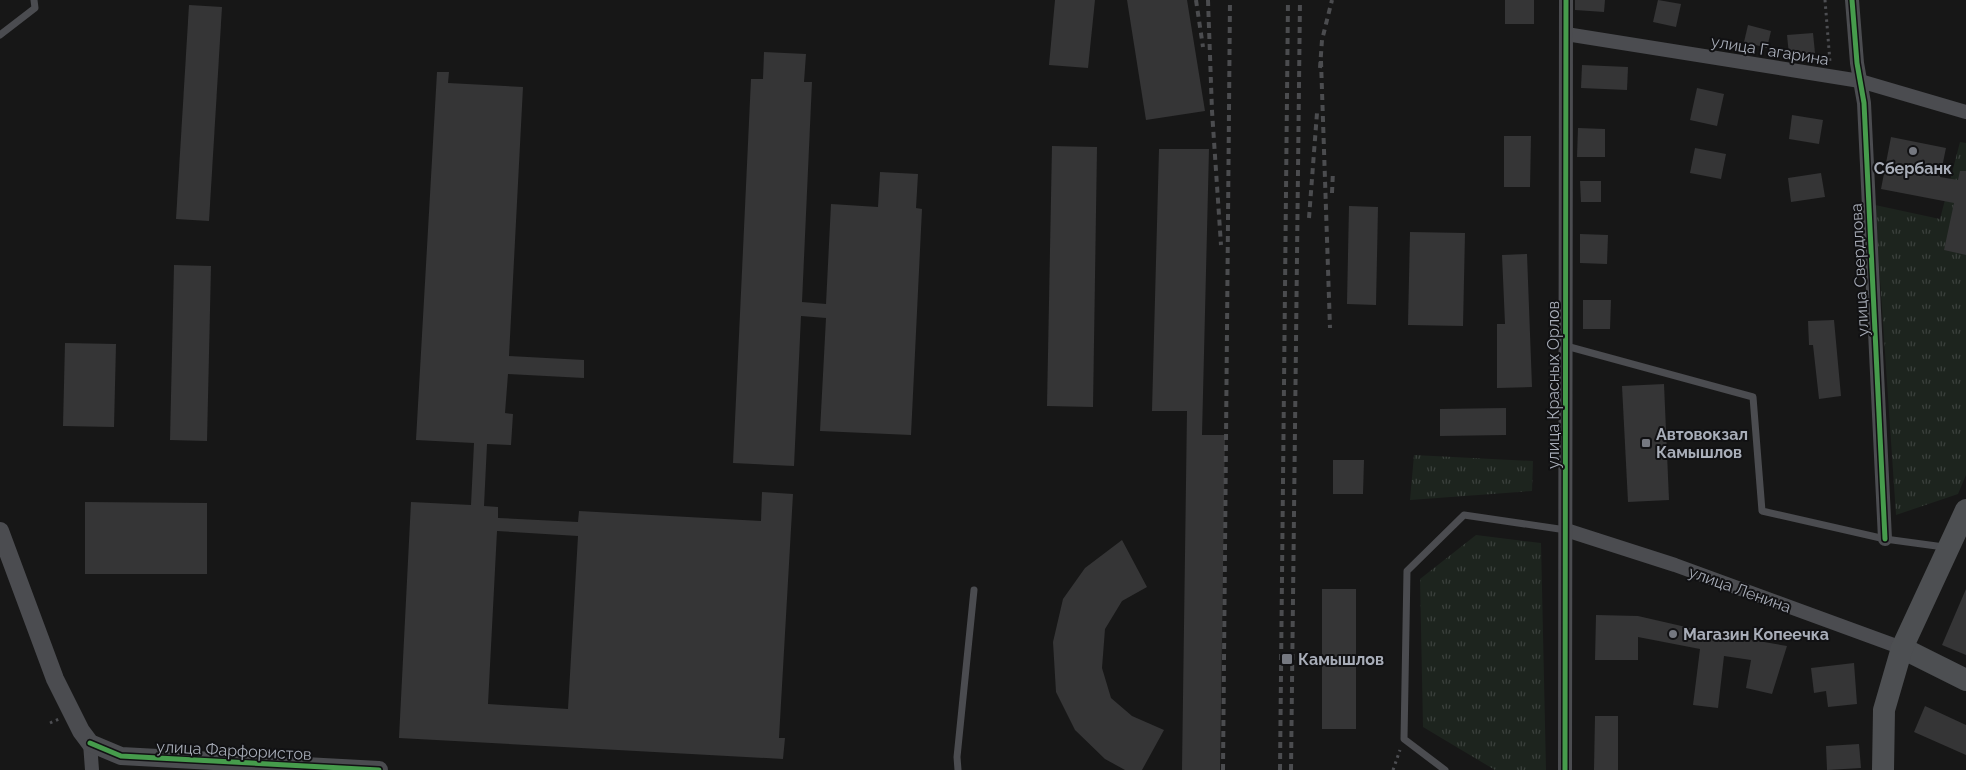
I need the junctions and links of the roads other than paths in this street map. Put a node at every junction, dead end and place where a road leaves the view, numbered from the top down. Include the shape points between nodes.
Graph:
1 (34, 0) edge
2 (1566, 0) edge
3 (1852, 0) edge
4 (1566, 34) junction
5 (0, 35) edge
6 (1860, 81) junction
7 (1966, 112) edge
8 (1566, 346) junction
9 (1966, 510) edge
10 (1566, 530) junction
11 (0, 531) edge
12 (1885, 539) junction
13 (1948, 548) junction
14 (974, 590) dead end
15 (1902, 648) junction
16 (1966, 680) edge
17 (90, 743) junction
18 (311, 768) edge
19 (335, 769) edge
20 (92, 770) edge
21 (379, 770) edge
22 (958, 770) edge
23 (1445, 770) edge
24 (1565, 770) edge
25 (1882, 770) edge

1 - 5 lane via 34,8
2 - 4 street, улица Красных Орлов
3 - 6 street, улица Свердлова
4 - 6 street, улица Гагарина
4 - 8 street, улица Красных Орлов
6 - 7 street, улица Гагарина
6 - 12 street, улица Свердлова via 1864,103
8 - 10 street, улица Красных Орлов
8 - 12 lane via 1753,398 1762,511
9 - 13 main road
10 - 15 street, улица Ленина
10 - 23 lane via 1464,515 1407,572 1404,739
10 - 24 street, улица Красных Орлов
11 - 17 street via 55,679
12 - 13 lane
13 - 15 main road
14 - 22 lane
15 - 16 main road, улица Ленина
15 - 25 main road via 1884,710
17 - 18 street, улица Фарфористов via 122,756
17 - 20 street
18 - 19 street, улица Фарфористов
19 - 21 street, улица Фарфористов

